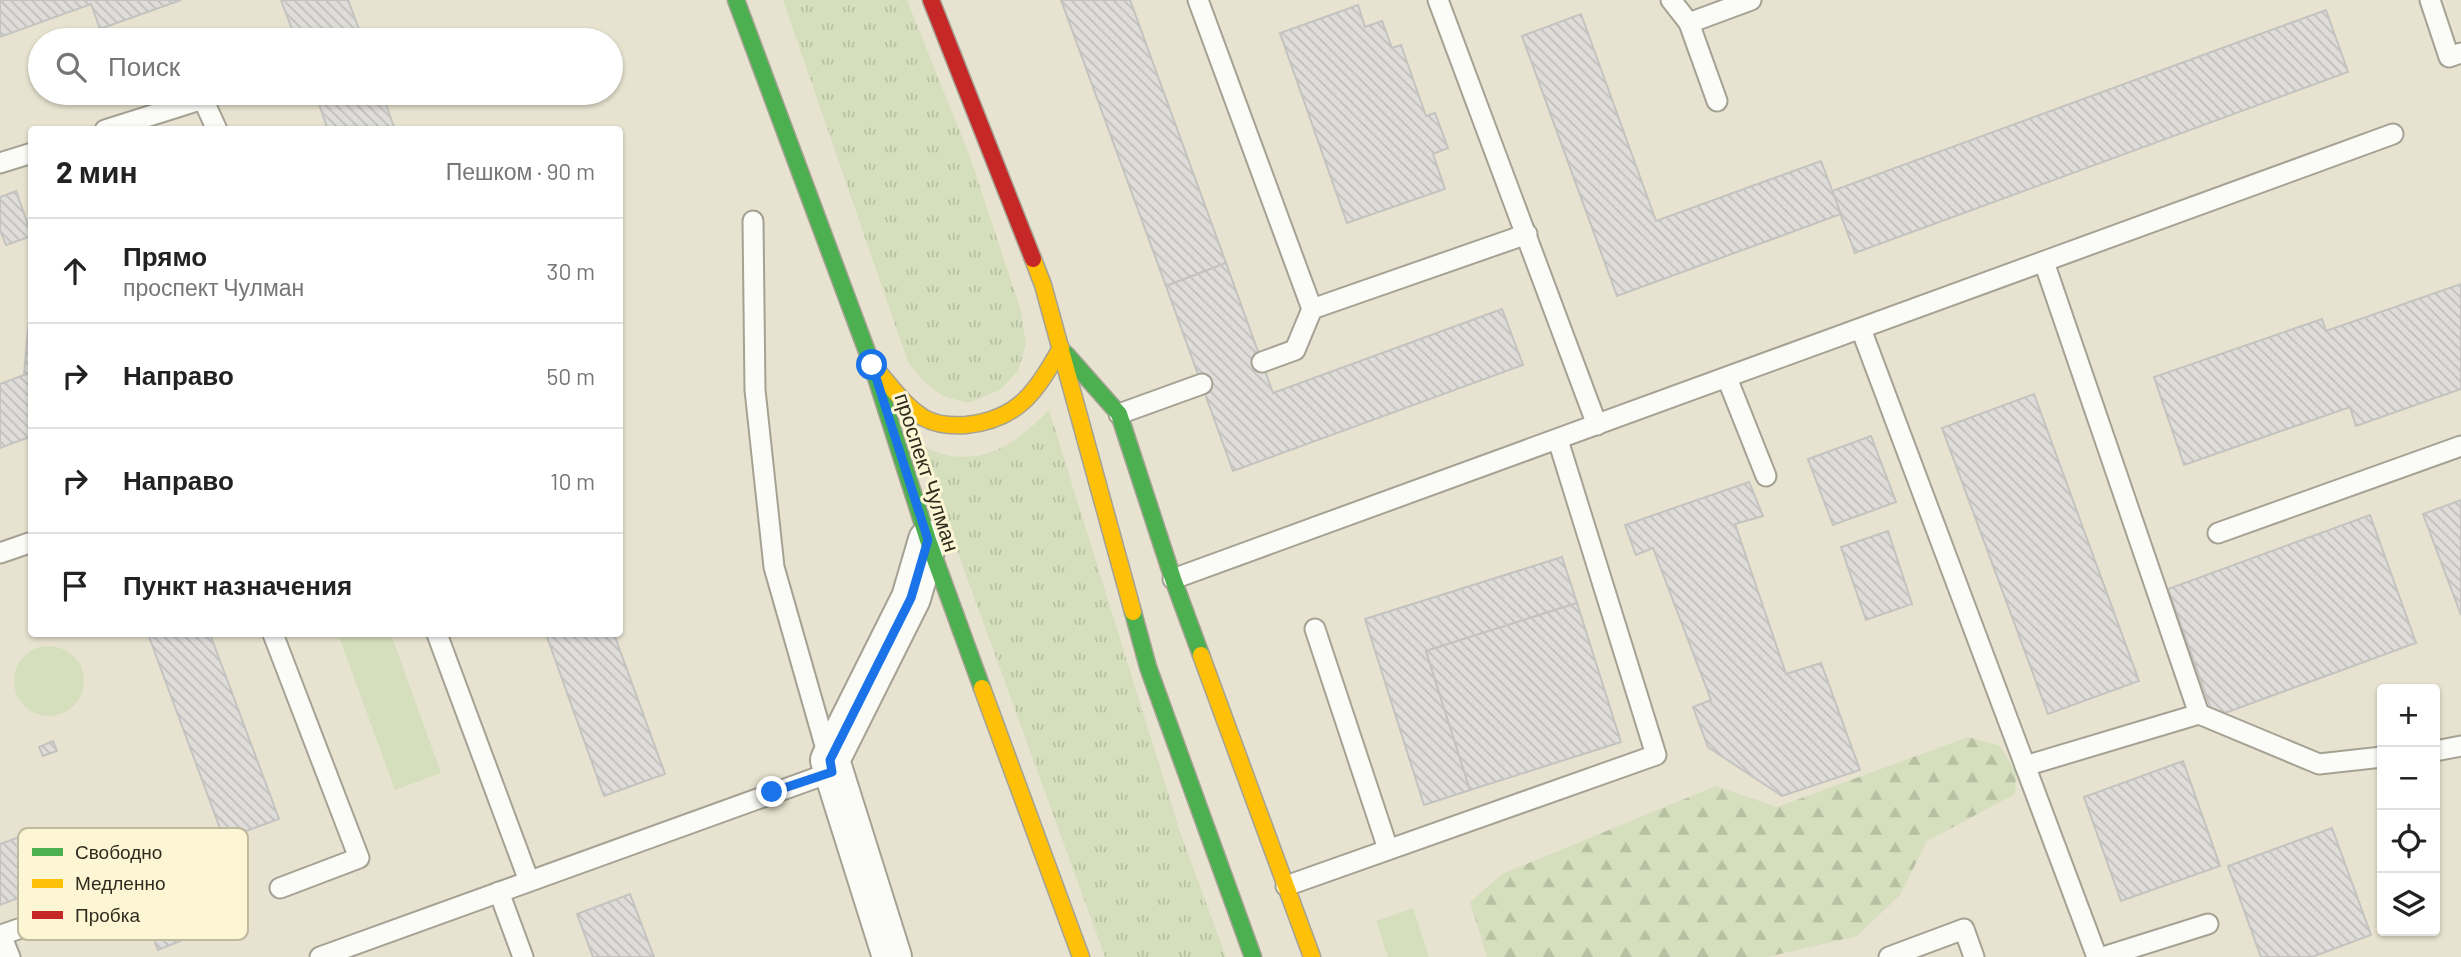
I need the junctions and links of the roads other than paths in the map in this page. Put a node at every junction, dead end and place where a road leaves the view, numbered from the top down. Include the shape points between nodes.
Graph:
1 (736, 0) edge
2 (931, 0) edge
3 (1198, 0) edge
4 (1438, 0) edge
5 (1671, 0) edge
6 (1751, 0) edge
7 (2430, 0) edge
8 (1689, 23) junction
9 (2461, 53) edge
10 (1717, 101) dead end
11 (184, 105) edge
12 (206, 105) edge
13 (118, 126) edge
14 (215, 126) edge
15 (2393, 134) dead end
16 (28, 154) edge
17 (0, 163) edge
18 (753, 221) dead end
19 (1527, 234) junction
20 (2044, 262) junction
21 (1312, 309) junction
22 (1861, 329) junction
23 (1061, 348) junction
24 (1262, 362) dead end
25 (872, 365) junction
26 (1727, 378) junction
27 (1202, 384) dead end
28 (1119, 414) junction
29 (1597, 425) junction
30 (1558, 440) junction
31 (2461, 446) edge
32 (1766, 476) dead end
33 (2218, 533) dead end
34 (928, 540) junction
35 (28, 543) edge
36 (0, 553) edge
37 (1173, 579) junction
38 (1315, 629) dead end
39 (273, 637) edge
40 (438, 637) edge
41 (2199, 714) junction
42 (2461, 746) edge
43 (2440, 750) edge
44 (2377, 758) edge
45 (831, 766) junction
46 (2025, 766) junction
47 (1388, 849) junction
48 (529, 881) junction
49 (1286, 886) junction
50 (280, 888) dead end
51 (499, 892) junction
52 (2208, 924) dead end
53 (18, 929) edge
54 (10, 957) edge
55 (320, 957) edge
56 (523, 957) edge
57 (892, 957) edge
58 (1081, 957) edge
59 (1253, 957) edge
60 (1312, 957) edge
61 (1889, 957) edge
62 (1974, 957) edge
63 (2097, 957) edge
64 (2103, 957) edge

1 - 25 main road, проспект Чулман
2 - 23 main road via 1043,285
3 - 21 lane
4 - 19 lane
5 - 8 lane
6 - 8 lane
7 - 9 lane via 2449,57
8 - 10 lane
11 - 13 lane
12 - 14 lane
15 - 20 lane
16 - 17 lane
18 - 45 lane via 755,390 774,567
19 - 21 lane
19 - 29 lane
20 - 22 lane
20 - 41 lane
21 - 24 lane via 1295,350
22 - 26 lane
22 - 46 lane
23 - 25 main road via 1037,390 1013,412 986,424 951,426 921,416
23 - 28 main road
23 - 59 main road via 1148,667
25 - 34 main road, проспект Чулман
26 - 29 lane
26 - 32 lane
27 - 28 lane
28 - 37 main road
29 - 30 lane
30 - 37 lane
30 - 47 lane via 1656,755
31 - 33 lane
34 - 45 street via 911,598
34 - 58 main road, проспект Чулман
35 - 36 lane
37 - 49 main road
38 - 47 lane
39 - 50 lane via 359,858
40 - 48 lane
41 - 44 lane via 2319,764
41 - 46 lane
42 - 43 lane
45 - 48 lane
45 - 57 street
46 - 63 lane
47 - 49 lane
48 - 51 lane
49 - 60 main road
51 - 55 lane
51 - 56 lane
52 - 64 lane
53 - 54 lane via 1,935
61 - 62 lane via 1964,929

